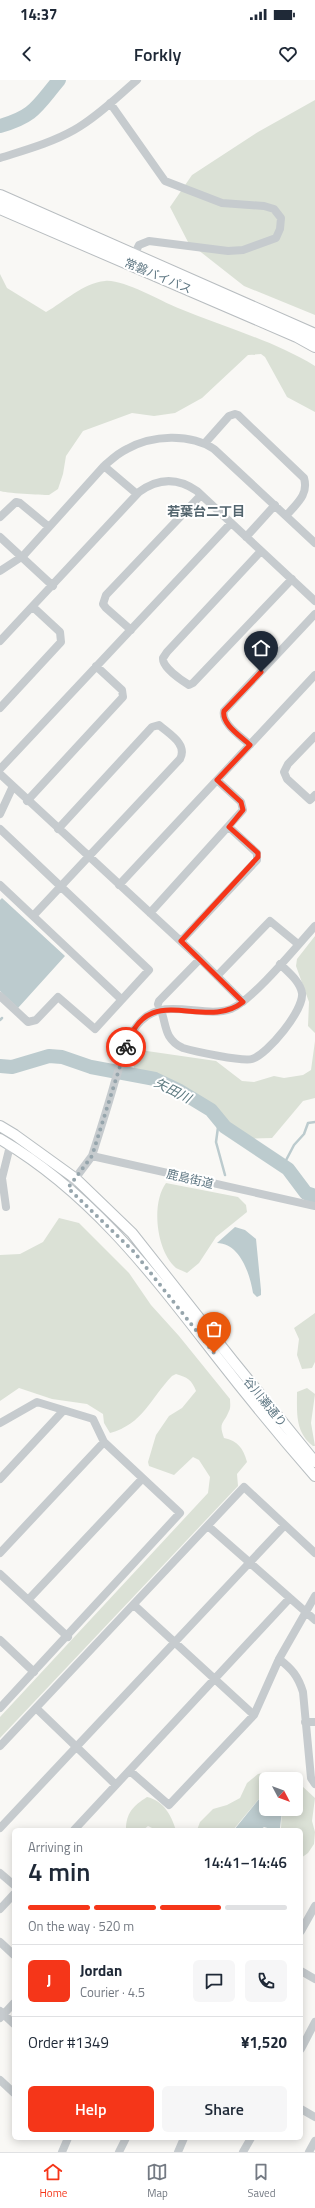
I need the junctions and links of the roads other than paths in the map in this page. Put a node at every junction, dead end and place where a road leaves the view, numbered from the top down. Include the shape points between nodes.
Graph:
1 (137, 80) edge
2 (110, 104) junction
3 (0, 158) edge
4 (0, 196) edge
5 (6, 207) edge
6 (134, 255) junction
7 (315, 335) edge
8 (315, 346) edge
9 (205, 443) junction
10 (104, 466) junction
11 (137, 494) junction
12 (201, 495) junction
13 (275, 506) junction
14 (286, 516) junction
15 (0, 517) edge
16 (231, 523) junction
17 (49, 527) junction
18 (0, 537) edge
19 (246, 537) junction
20 (315, 543) edge
21 (261, 551) junction
22 (23, 556) junction
23 (0, 571) edge
24 (292, 579) junction
25 (53, 586) junction
26 (315, 601) edge
27 (33, 607) junction
28 (315, 614) edge
29 (130, 630) junction
30 (0, 641) edge
31 (96, 666) junction
32 (315, 675) edge
33 (0, 708) edge
34 (315, 736) edge
35 (250, 745) junction
36 (0, 769) edge
37 (0, 774) edge
38 (217, 780) junction
39 (13, 786) junction
40 (315, 795) edge
41 (27, 801) junction
42 (0, 814) edge
43 (229, 827) junction
44 (0, 829) edge
45 (58, 829) junction
46 (88, 856) junction
47 (0, 885) edge
48 (119, 885) junction
49 (60, 887) junction
50 (150, 913) junction
51 (33, 916) junction
52 (315, 926) edge
53 (181, 941) junction
54 (298, 944) junction
55 (200, 959) junction
56 (280, 964) junction
57 (217, 976) junction
58 (0, 996) edge
59 (121, 999) junction
60 (243, 1002) junction
61 (160, 1007) junction
62 (0, 1126) edge
63 (0, 1140) edge
64 (10, 1146) junction
65 (92, 1156) junction
66 (76, 1179) junction
67 (68, 1188) junction
68 (315, 1206) edge
69 (6, 1207) dead end
70 (62, 1411) junction
71 (0, 1423) edge
72 (104, 1442) junction
73 (315, 1462) edge
74 (315, 1476) edge
75 (0, 1479) edge
76 (142, 1479) junction
77 (208, 1526) junction
78 (284, 1526) junction
79 (0, 1553) edge
80 (315, 1553) edge
81 (249, 1562) junction
82 (0, 1574) edge
83 (315, 1596) edge
84 (290, 1599) junction
85 (28, 1600) junction
86 (134, 1605) junction
87 (304, 1613) junction
88 (315, 1620) edge
89 (68, 1637) junction
90 (0, 1640) edge
91 (176, 1642) junction
92 (279, 1659) junction
93 (34, 1672) junction
94 (215, 1679) junction
95 (1, 1705) edge
96 (36, 1708) junction
97 (254, 1715) junction
98 (305, 1722) junction
99 (315, 1722) edge
100 (0, 1746) edge
101 (77, 1747) junction
102 (130, 1771) junction
103 (315, 1784) edge
104 (116, 1785) junction
105 (0, 1828) edge
106 (76, 1828) edge
107 (0, 1873) edge
108 (12, 1883) edge
109 (12, 1896) edge
110 (315, 1906) edge
111 (0, 1909) edge
112 (303, 1927) edge
113 (0, 1942) edge
114 (12, 1953) edge
115 (303, 1972) edge
116 (315, 1979) edge
117 (12, 2005) edge
118 (1, 2014) edge
119 (12, 2022) edge
120 (315, 2022) edge
121 (303, 2044) edge
122 (0, 2080) edge
123 (12, 2091) edge
124 (303, 2110) edge
125 (315, 2117) edge
126 (65, 2140) edge
127 (125, 2140) edge
128 (183, 2140) edge
129 (250, 2140) edge
130 (315, 2141) edge
131 (62, 2152) edge
132 (119, 2152) edge
133 (178, 2152) edge
134 (243, 2152) edge
135 (309, 2152) edge

1 - 2 street
2 - 3 street via 66,134
2 - 6 street via 165,181 222,203 274,209 281,218 276,238 243,250 228,251 149,241 139,245
4 - 5 highway, 常磐バイパス
5 - 6 highway, 常磐バイパス
5 - 8 highway, 常磐バイパス
6 - 7 highway, 常磐バイパス
9 - 10 street via 173,439 138,444 117,454
9 - 13 street
9 - 14 street via 228,416 238,415 304,478 303,496
10 - 11 street
10 - 17 street
11 - 12 street via 148,485 169,480 186,484
11 - 25 street
12 - 16 street
12 - 29 street via 104,600 106,608
13 - 14 street
13 - 19 street
14 - 20 street
15 - 17 street via 16,502
16 - 19 street
16 - 29 street
17 - 22 street
18 - 22 street
19 - 21 street
21 - 24 street
21 - 24 street via 163,658 165,664 184,682 188,685 193,683
22 - 23 street
22 - 25 street
24 - 26 street
25 - 27 street
27 - 30 street
27 - 33 street via 60,632 61,642
28 - 35 street via 224,711 223,716 227,723
29 - 31 street
31 - 36 street
31 - 41 street via 122,690 123,697
32 - 35 street
34 - 40 street via 288,764 284,772 287,779 310,800
35 - 38 street
37 - 39 street
38 - 43 street via 241,802 243,807
38 - 48 street
39 - 41 street
39 - 42 street
41 - 45 street
43 - 50 street
43 - 53 street via 258,853 256,860
44 - 49 street
45 - 46 street
45 - 46 street via 144,735 152,727 159,725 181,745 183,750 180,759
46 - 48 street
46 - 49 street
47 - 51 street
48 - 50 street
49 - 51 street
49 - 59 street via 149,970
50 - 53 street
51 - 59 street
52 - 54 street
53 - 55 street
54 - 56 street
54 - 57 street via 270,921
55 - 57 street
55 - 61 street via 159,1001
56 - 60 street
56 - 61 street via 300,985 300,1002 290,1022 261,1054 253,1059 237,1059 183,1047 169,1036
57 - 60 street
58 - 59 street via 28,1022 36,1020 58,997 95,1029
60 - 61 street via 224,1011
61 - 65 street via 148,1015 131,1035
62 - 66 main road
63 - 64 main road
64 - 67 main road
64 - 69 street via 2,1178
65 - 66 street
65 - 68 street, 鹿島街道
66 - 67 street
66 - 73 main road, 谷川瀬通り via 132,1233
67 - 74 main road via 108,1225 147,1267 259,1411
70 - 71 street via 37,1402
70 - 72 street via 93,1419
70 - 75 street
72 - 76 street
72 - 79 street
76 - 85 street
76 - 89 street via 180,1513
77 - 78 street via 244,1487
77 - 81 street
77 - 86 street
78 - 80 street
78 - 81 street
81 - 84 street
81 - 91 street
82 - 85 street
83 - 87 street
84 - 87 street
84 - 94 street
85 - 89 street
86 - 91 street
86 - 96 street
87 - 88 street
87 - 92 street
89 - 93 street
90 - 93 street
91 - 94 street
91 - 101 street
92 - 97 street
92 - 98 street via 293,1670 299,1679 303,1692
93 - 95 street
94 - 97 street
94 - 102 street
96 - 100 street
96 - 101 street
97 - 102 street via 169,1805
98 - 99 street
98 - 103 street via 311,1778
101 - 104 street
101 - 105 street
102 - 104 street
104 - 106 street
107 - 108 street
109 - 111 street
110 - 112 street
113 - 114 street
115 - 116 street
117 - 118 street
118 - 119 street
120 - 121 street
122 - 123 street
124 - 125 street
126 - 131 street
127 - 132 street
128 - 133 street
129 - 134 street
130 - 135 street

